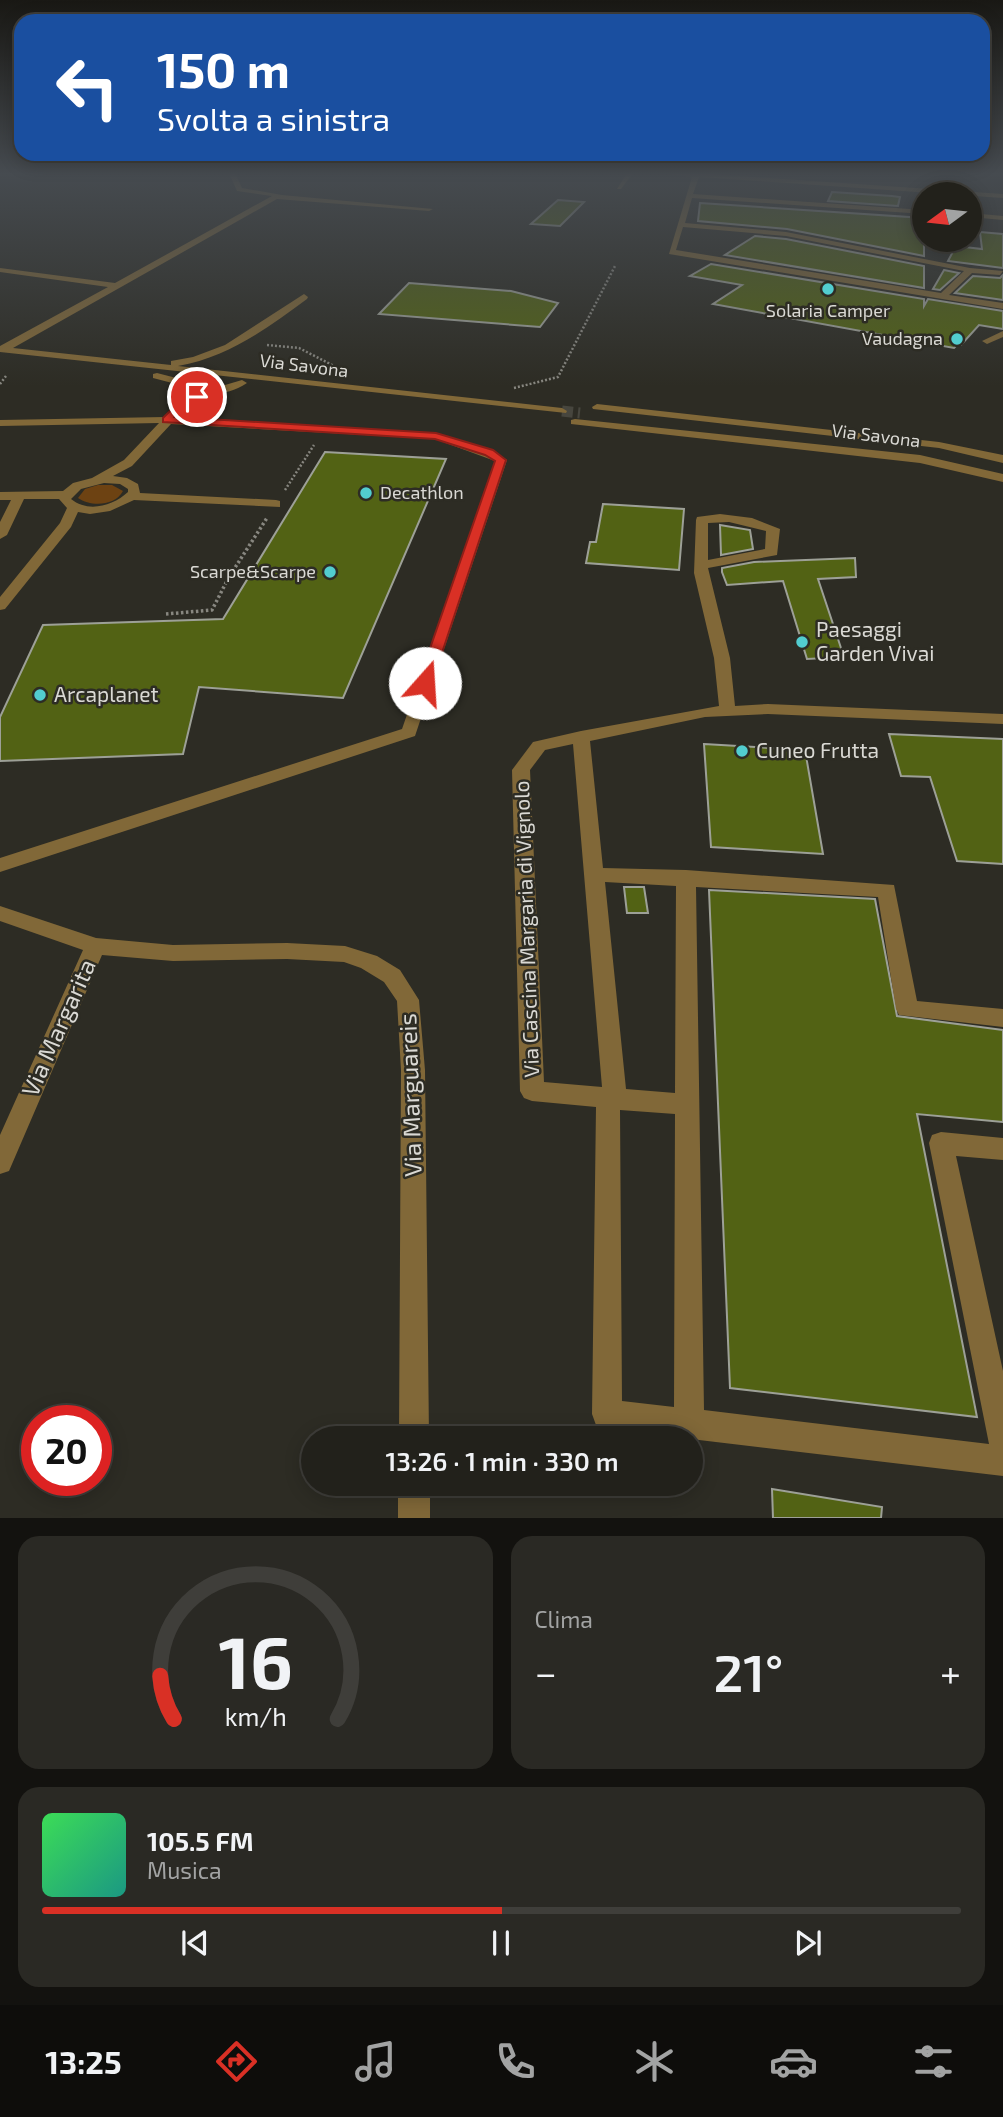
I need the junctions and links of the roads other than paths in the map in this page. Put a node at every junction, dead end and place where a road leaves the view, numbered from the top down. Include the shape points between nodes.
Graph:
1 (193, 244) edge
2 (674, 244) edge
3 (834, 244) edge
4 (0, 270) edge
5 (971, 270) junction
6 (1000, 273) dead end
7 (117, 286) junction
8 (943, 296) junction
9 (304, 297) dead end
10 (1003, 306) edge
11 (1003, 334) edge
12 (987, 341) dead end
13 (239, 344) junction
14 (1, 352) edge
15 (147, 369) junction
16 (245, 380) junction
17 (184, 403) junction
18 (597, 407) tunnel mouth
19 (560, 416) tunnel mouth
20 (166, 420) junction
21 (0, 423) edge
22 (1003, 459) edge
23 (128, 463) junction
24 (1003, 468) edge
25 (1003, 478) edge
26 (97, 480) junction
27 (77, 486) junction
28 (132, 489) junction
29 (25, 495) junction
30 (66, 495) junction
31 (0, 496) edge
32 (276, 504) road end
33 (74, 507) junction
34 (102, 509) junction
35 (56, 535) junction
36 (0, 536) edge
37 (701, 569) junction
38 (0, 606) edge
39 (727, 710) junction
40 (1003, 719) edge
41 (581, 736) junction
42 (0, 864) edge
43 (594, 874) junction
44 (686, 877) junction
45 (0, 913) edge
46 (95, 947) junction
47 (1003, 1018) edge
48 (611, 1099) junction
49 (687, 1104) junction
50 (1003, 1149) edge
51 (0, 1163) edge
52 (689, 1423) junction
53 (414, 1426) edge
54 (1003, 1441) edge
55 (1003, 1461) edge
56 (414, 1496) edge
57 (414, 1518) edge

1 - 7 street
2 - 8 street via 672,252
3 - 5 street
4 - 7 street
5 - 6 street
5 - 8 street
7 - 14 street
8 - 10 street
9 - 13 street
11 - 12 street
13 - 15 street via 187,362
13 - 16 street via 234,360
14 - 15 street, Via Savona
15 - 16 street, Via Savona
15 - 17 street via 180,382 187,390
16 - 17 street
16 - 19 street, Via Savona
17 - 20 street
18 - 22 street via 939,444
20 - 21 street
20 - 23 street
20 - 42 street via 436,436 501,460 409,732
23 - 26 street
23 - 28 street
24 - 25 street, Via Savona via 902,448 578,418 920,458
26 - 27 street
26 - 28 street
27 - 29 street
27 - 30 street
28 - 32 street via 159,496
28 - 34 street via 121,504
29 - 30 street
29 - 31 street
29 - 36 street
30 - 33 street
33 - 34 street
33 - 35 street
34 - 35 street
35 - 38 street
37 - 37 street via 702,520 715,516 773,529 772,552
37 - 39 street via 717,630
39 - 40 street, Via Cascina Margaria di Vignolo
39 - 41 street, Via Cascina Margaria di Vignolo
41 - 43 street
41 - 48 street, Via Cascina Margaria di Vignolo via 539,746 521,770 532,1091
43 - 44 street
43 - 48 street
44 - 47 street via 887,890 908,1009
44 - 49 street
45 - 46 street, Via Margarita
46 - 51 street, Via Margarita
46 - 53 street, Via Marguareis via 173,953 345,954 392,976 408,1000 413,1070
48 - 49 street
48 - 52 street via 607,1414
49 - 52 street
50 - 54 street via 941,1143
52 - 55 street
56 - 57 street

